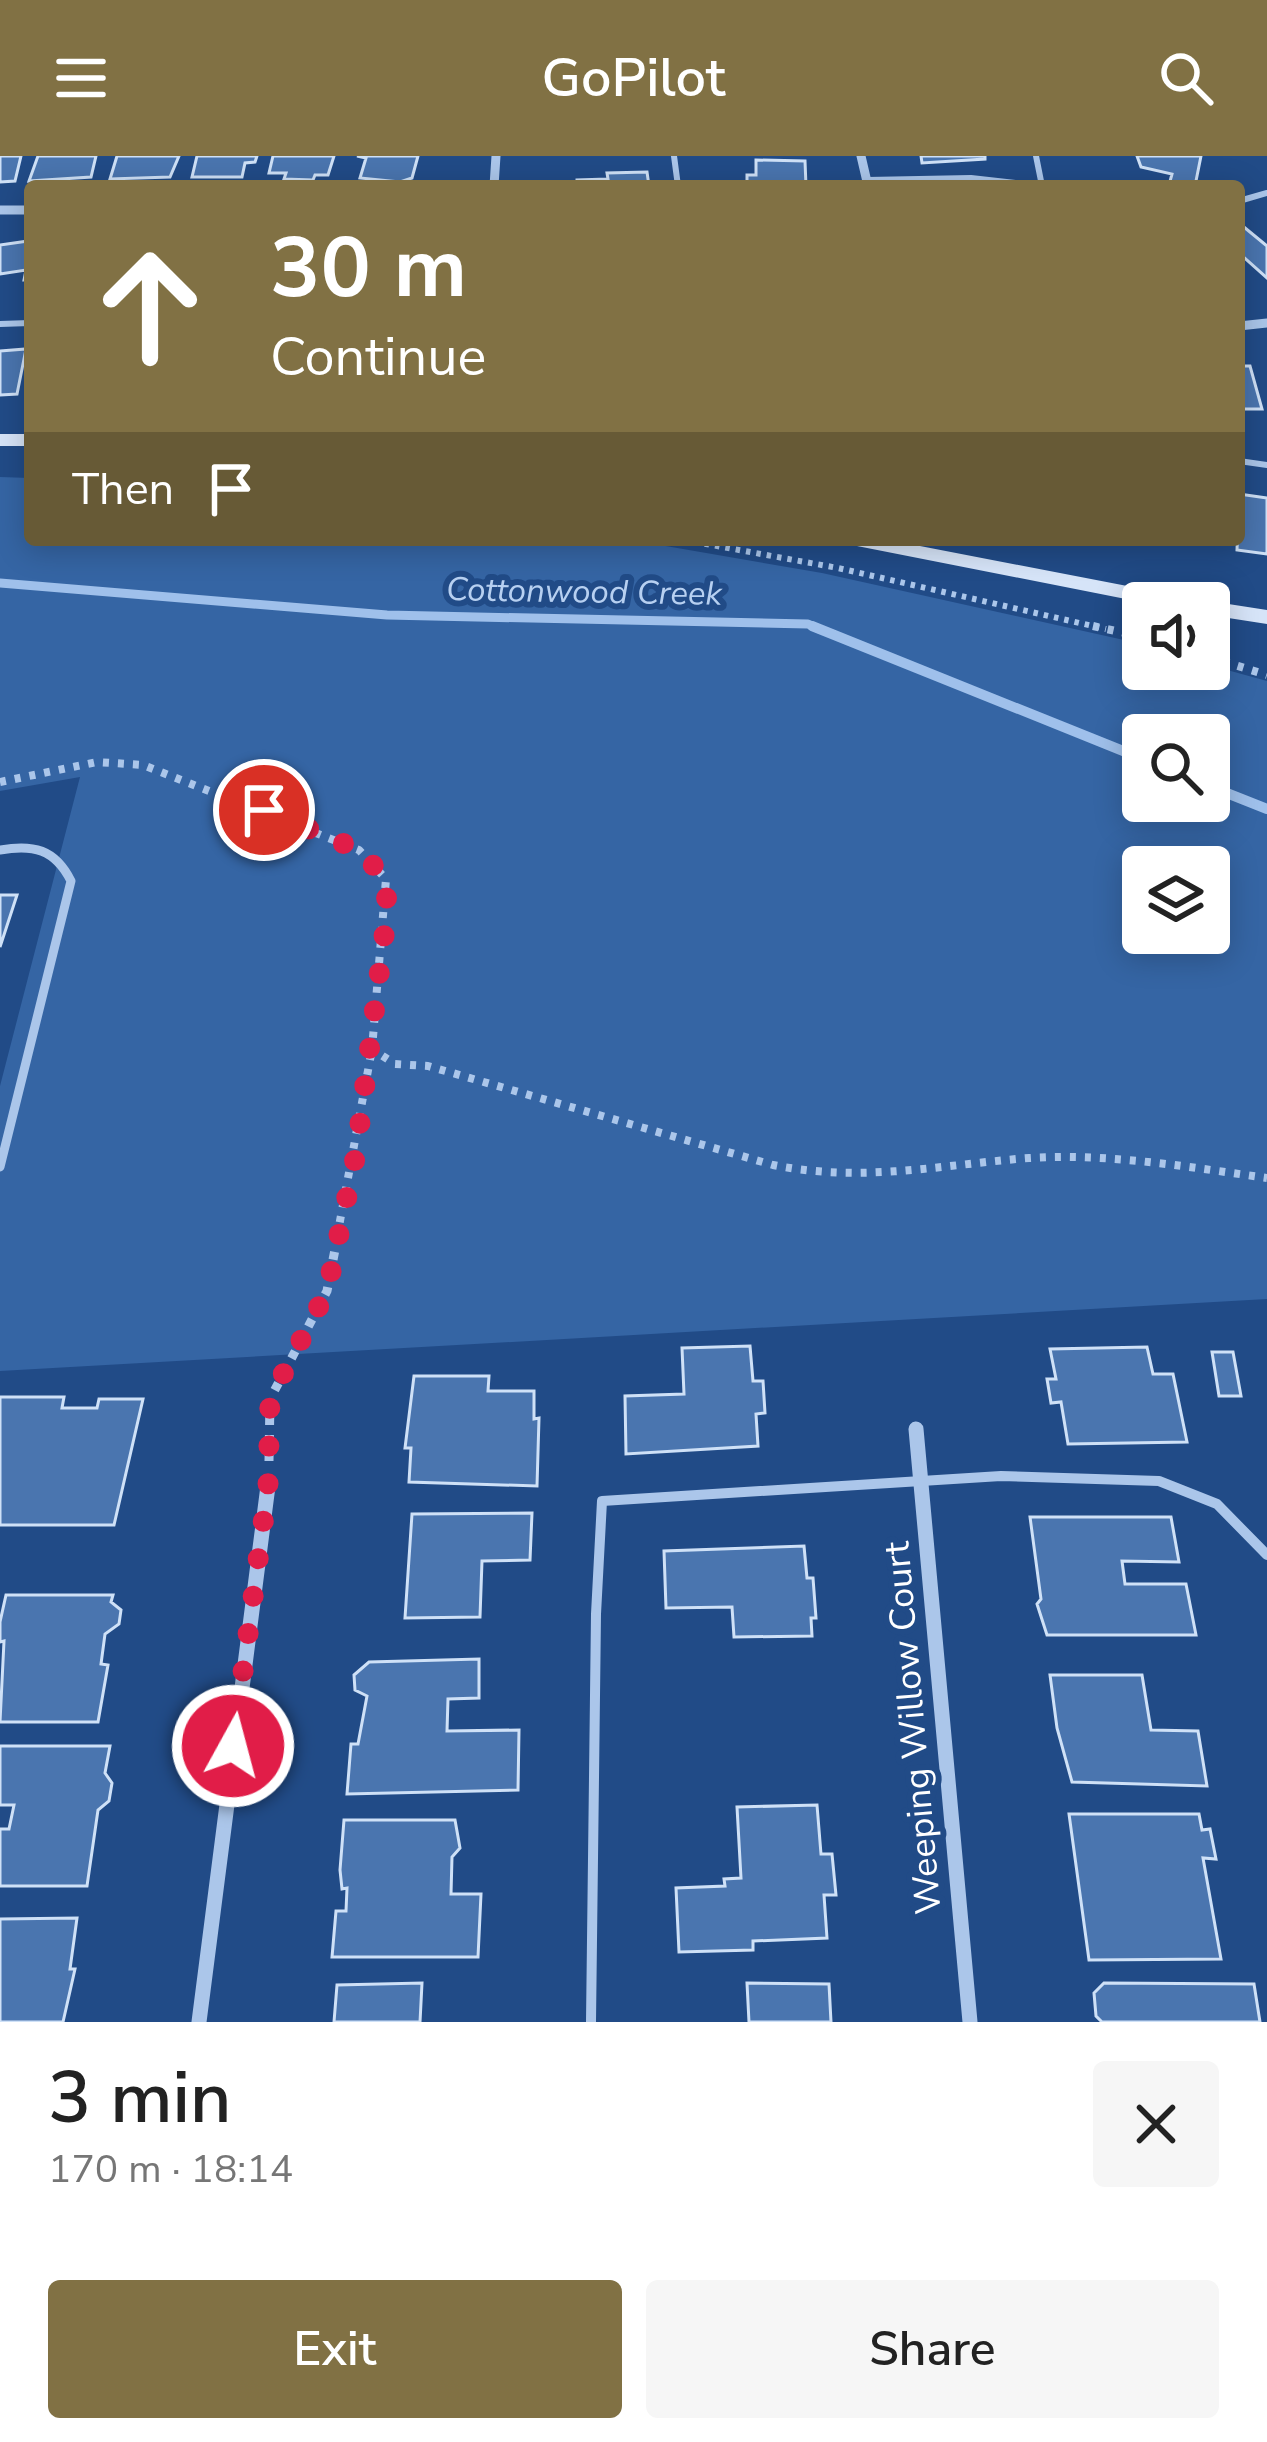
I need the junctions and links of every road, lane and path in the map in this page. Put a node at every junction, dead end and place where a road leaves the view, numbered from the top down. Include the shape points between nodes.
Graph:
1 (929, 180) edge
2 (989, 180) edge
3 (717, 546) edge
4 (887, 546) edge
5 (1122, 592) edge
6 (1230, 611) edge
7 (1267, 617) edge
8 (1122, 632) edge
9 (1230, 664) edge
10 (1267, 675) edge
11 (0, 782) edge
12 (0, 850) edge
13 (372, 1049) junction
14 (0, 1167) edge
15 (1267, 1178) edge
16 (916, 1429) dead end
17 (920, 1484) junction
18 (268, 1486) joint
19 (1267, 1555) edge
20 (199, 2022) edge
21 (590, 2022) edge
22 (970, 2022) edge

1 - 2 lane
3 - 8 path
4 - 5 street
6 - 7 street
9 - 10 path
11 - 13 path via 97,762 143,765 359,850 386,879
12 - 14 lane via 45,851 62,860 71,881
13 - 15 path via 395,1064 428,1066 824,1175 1033,1158 1152,1162
13 - 18 path via 327,1291 270,1399
16 - 17 street, Weeping Willow Court
17 - 19 lane via 1001,1476 1159,1480 1217,1504
17 - 21 lane via 602,1501
17 - 22 street, Weeping Willow Court
18 - 20 street

